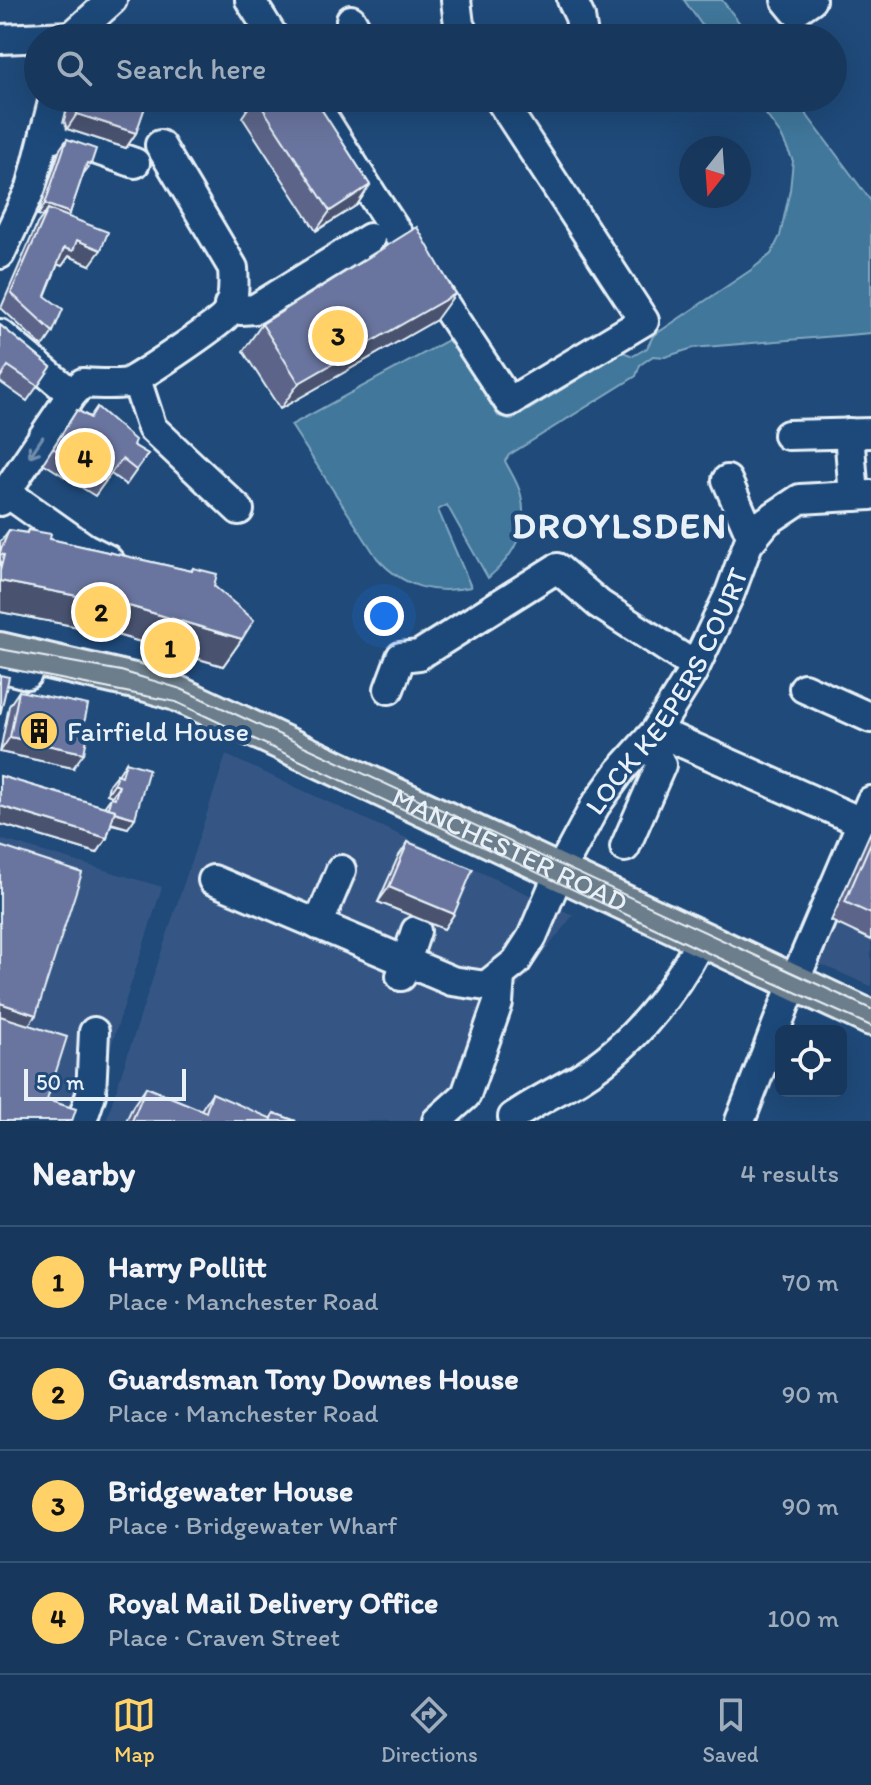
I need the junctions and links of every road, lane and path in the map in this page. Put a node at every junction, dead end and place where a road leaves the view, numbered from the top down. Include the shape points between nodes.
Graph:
1 (112, 0) edge
2 (250, 0) edge
3 (456, 0) edge
4 (572, 0) edge
5 (786, 0) edge
6 (811, 0) edge
7 (85, 24) edge
8 (265, 24) edge
9 (459, 24) edge
10 (581, 24) edge
11 (24, 38) edge
12 (0, 39) edge
13 (50, 112) edge
14 (320, 112) edge
15 (508, 112) edge
16 (45, 132) junction
17 (160, 145) dead end
18 (135, 163) dead end
19 (370, 238) dead end
20 (0, 254) edge
21 (229, 305) junction
22 (0, 334) edge
23 (136, 379) junction
24 (72, 394) junction
25 (860, 433) edge
26 (788, 435) dead end
27 (727, 480) dead end
28 (3, 496) edge
29 (862, 496) edge
30 (239, 510) dead end
31 (752, 538) junction
32 (115, 569) edge
33 (0, 650) edge
34 (695, 666) junction
35 (9, 671) edge
36 (147, 684) junction
37 (804, 688) dead end
38 (389, 689) dead end
39 (871, 718) edge
40 (650, 737) junction
41 (866, 812) edge
42 (625, 847) dead end
43 (341, 870) dead end
44 (559, 873) junction
45 (213, 880) dead end
46 (318, 925) junction
47 (416, 931) dead end
48 (701, 940) junction
49 (403, 969) junction
50 (500, 977) junction
51 (795, 982) junction
52 (871, 1018) edge
53 (94, 1032) dead end
54 (513, 1117) dead end
55 (82, 1121) edge
56 (437, 1121) edge
57 (740, 1121) edge

1 - 7 street
2 - 8 street
3 - 9 street
4 - 10 street
5 - 6 street via 795,11
11 - 12 street
13 - 16 street
14 - 15 street via 509,402 644,321
16 - 18 street
16 - 20 street via 31,188
17 - 21 street via 233,268
19 - 21 street via 255,309
21 - 23 street via 227,315 201,336
22 - 24 street
23 - 24 street via 83,383
23 - 30 street via 152,428
24 -> 28 street
25 - 26 street
25 - 29 street
27 - 31 street
28 - 32 street via 107,559
29 - 31 street, LOCK KEEPERS COURT via 800,499
31 - 34 street, LOCK KEEPERS COURT
33 - 36 main road, MANCHESTER ROAD
34 - 38 street via 599,604 557,568 419,655 401,657
34 - 40 street, LOCK KEEPERS COURT
35 - 36 main road, MANCHESTER ROAD
36 - 44 main road, MANCHESTER ROAD via 239,721
37 - 39 street
40 - 41 street
40 - 42 street via 661,765
40 - 44 street, LOCK KEEPERS COURT via 595,806
41 - 51 street
43 - 46 street
44 - 48 main road, MANCHESTER ROAD
44 - 50 street, LOCK KEEPERS COURT via 532,937
45 - 46 street
46 - 49 street
47 - 49 street
48 - 51 main road, MANCHESTER ROAD
48 - 54 street via 671,993 627,1041 580,1078
49 - 50 street via 486,986
50 - 56 street via 498,1003 466,1095
51 - 52 main road, MANCHESTER ROAD
51 - 57 street
53 - 55 street via 91,1094

